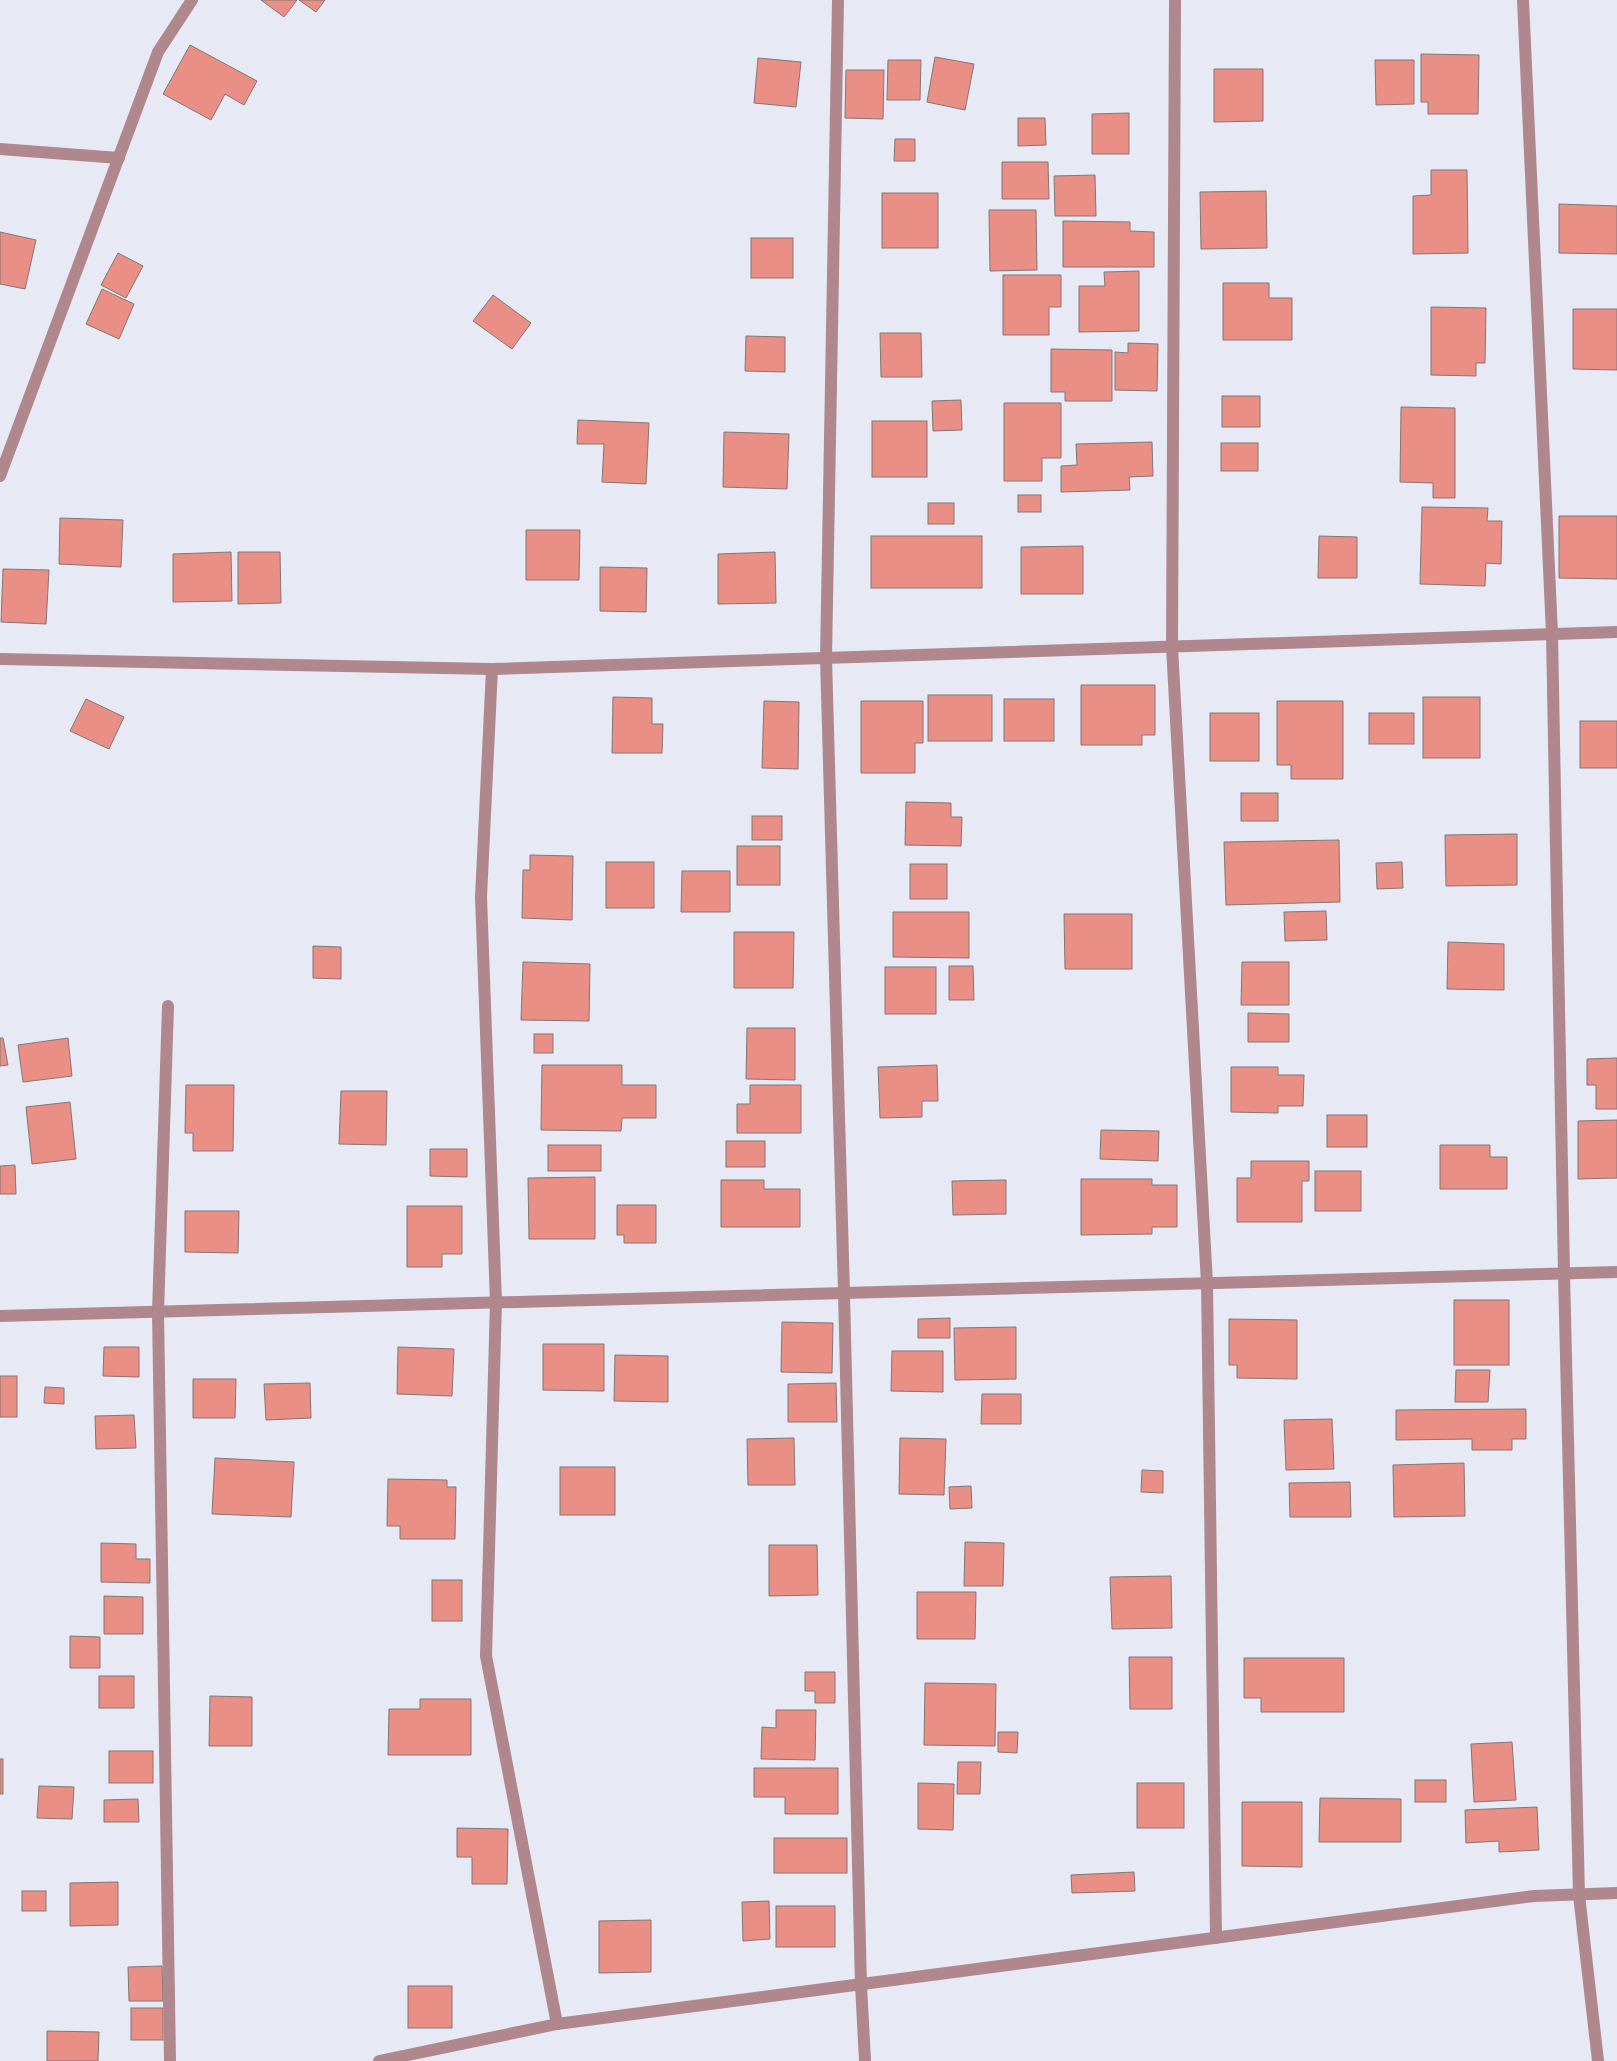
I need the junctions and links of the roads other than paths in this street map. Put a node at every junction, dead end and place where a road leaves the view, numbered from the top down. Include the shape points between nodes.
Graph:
1 (192, 0) edge
2 (838, 0) edge
3 (1175, 0) edge
4 (1523, 0) edge
5 (0, 150) edge
6 (119, 158) junction
7 (0, 476) edge
8 (1617, 632) edge
9 (1552, 634) junction
10 (1172, 646) junction
11 (826, 658) junction
12 (0, 659) edge
13 (492, 668) junction
14 (168, 1006) dead end
15 (1617, 1272) edge
16 (1564, 1274) junction
17 (1207, 1284) junction
18 (844, 1293) junction
19 (496, 1302) junction
20 (158, 1312) junction
21 (0, 1316) edge
22 (1617, 1893) edge
23 (1579, 1894) junction
24 (1216, 1938) junction
25 (861, 1985) junction
26 (556, 2024) junction
27 (170, 2061) edge
28 (379, 2061) edge
29 (865, 2061) edge
30 (1598, 2061) edge

1 - 6 street via 158,52
2 - 11 street
3 - 10 street
4 - 9 street
5 - 6 street
6 - 7 street
8 - 9 street
9 - 10 street
9 - 16 street
10 - 11 street
10 - 17 street
11 - 13 street
11 - 18 street
12 - 13 street
13 - 19 street via 481,897
14 - 20 street
15 - 16 street
16 - 17 street
16 - 23 street
17 - 18 street
17 - 24 street
18 - 19 street
18 - 25 street
19 - 20 street
19 - 26 street via 486,1656
20 - 21 street
20 - 27 street
22 - 23 street
23 - 24 street via 1534,1896
23 - 30 street
24 - 25 street
25 - 26 street
25 - 29 street
26 - 28 street

